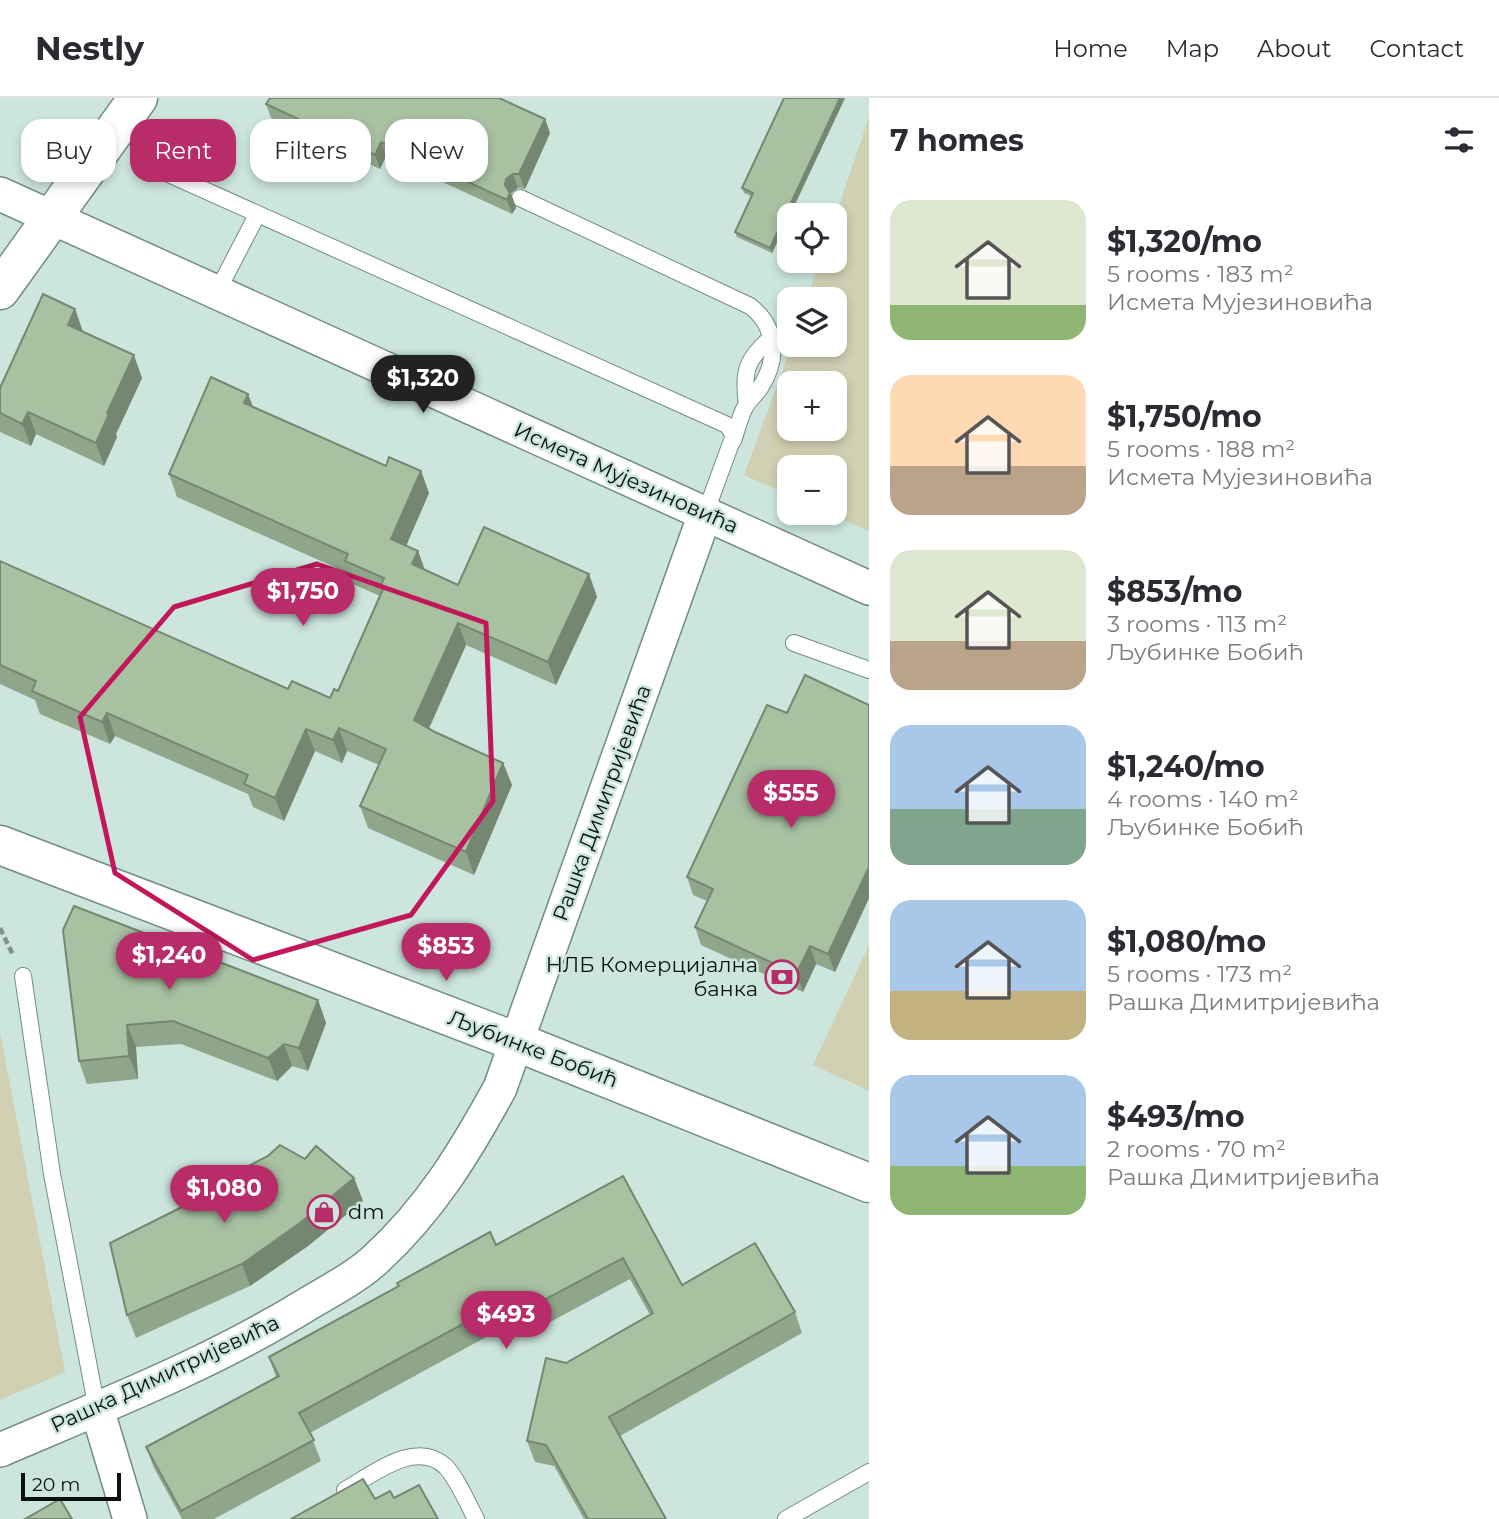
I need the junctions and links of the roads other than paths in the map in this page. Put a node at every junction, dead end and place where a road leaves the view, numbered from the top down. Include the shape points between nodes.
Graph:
1 (138, 98) edge
2 (185, 182) edge
3 (0, 194) edge
4 (520, 198) edge
5 (257, 215) junction
6 (52, 218) junction
7 (0, 290) edge
8 (217, 292) junction
9 (730, 447) junction
10 (705, 514) junction
11 (869, 588) edge
12 (794, 643) dead end
13 (869, 670) edge
14 (0, 845) edge
15 (23, 976) dead end
16 (517, 1042) junction
17 (869, 1183) edge
18 (97, 1409) junction
19 (0, 1450) edge
20 (869, 1472) edge
21 (330, 1499) edge
22 (130, 1519) edge
23 (476, 1519) edge
24 (786, 1519) edge

1 - 6 main road
2 - 5 lane
3 - 6 street, Исмета Мујезиновића
4 - 9 lane via 750,306 762,316 772,336 771,359
5 - 8 lane
5 - 9 lane via 727,425 734,435
6 - 7 main road
6 - 8 street, Исмета Мујезиновића
8 - 10 street, Исмета Мујезиновића
9 - 10 lane
10 - 11 street, Исмета Мујезиновића
10 - 16 street, Рашка Димитријевића
12 - 13 lane
14 - 16 main road, Љубинке Бобић
15 - 18 lane via 52,1174
16 - 17 main road, Љубинке Бобић
16 - 18 street, Рашка Димитријевића via 500,1088 472,1139 429,1204 375,1260 259,1333
18 - 19 street, Рашка Димитријевића
18 - 22 street
20 - 24 lane
21 - 23 lane via 388,1465 427,1456 446,1468

